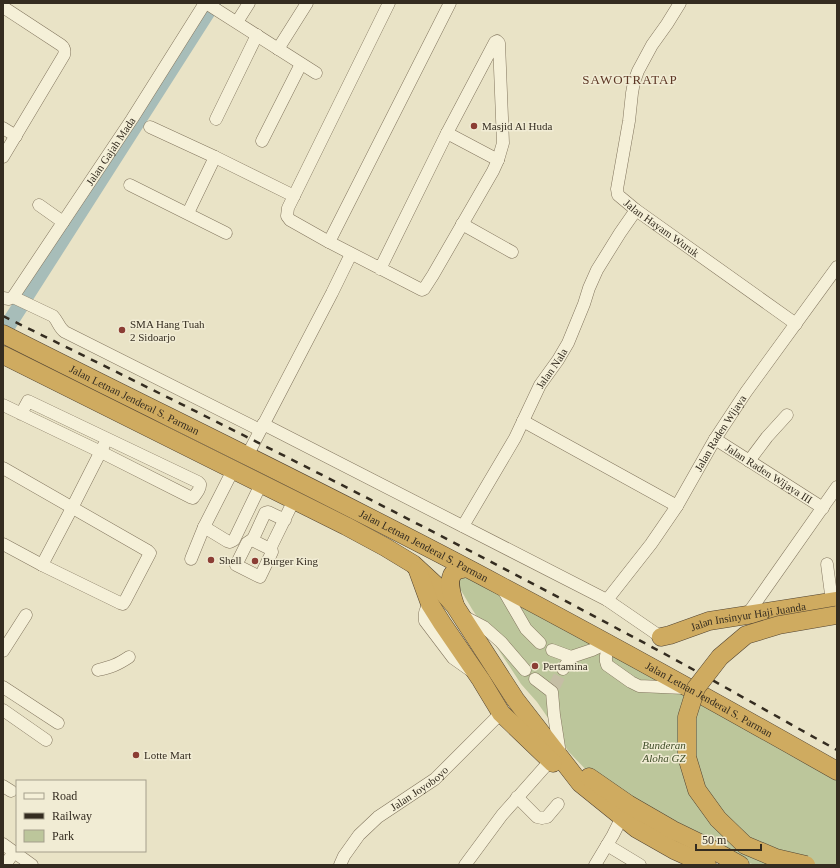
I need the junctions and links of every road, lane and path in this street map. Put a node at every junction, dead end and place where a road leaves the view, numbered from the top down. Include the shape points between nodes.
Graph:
1 (249, 3) edge
2 (307, 3) edge
3 (389, 3) edge
4 (450, 3) edge
5 (680, 3) edge
6 (210, 6) edge
7 (3, 7) edge
8 (237, 22) junction
9 (257, 35) junction
10 (278, 49) junction
11 (301, 64) junction
12 (316, 73) dead end
13 (216, 119) dead end
14 (150, 127) dead end
15 (3, 128) edge
16 (447, 133) junction
17 (16, 136) junction
18 (262, 141) dead end
19 (3, 157) edge
20 (215, 157) junction
21 (498, 160) junction
22 (130, 185) dead end
23 (294, 196) junction
24 (39, 205) dead end
25 (636, 210) junction
26 (188, 213) junction
27 (63, 222) junction
28 (462, 224) junction
29 (226, 232) dead end
30 (329, 242) junction
31 (512, 252) dead end
32 (351, 254) junction
33 (837, 267) edge
34 (380, 269) junction
35 (8, 297) edge
36 (796, 324) junction
37 (6, 335) edge
38 (5, 360) edge
39 (3, 405) edge
40 (22, 414) junction
41 (787, 415) dead end
42 (523, 421) junction
43 (262, 427) junction
44 (107, 439) junction
45 (715, 439) junction
46 (100, 452) junction
47 (247, 456) junction
48 (749, 461) junction
49 (3, 468) edge
50 (233, 470) junction
51 (261, 484) junction
52 (837, 487) edge
53 (294, 500) junction
54 (677, 506) junction
55 (72, 508) junction
56 (823, 508) junction
57 (285, 520) junction
58 (463, 526) junction
59 (204, 527) junction
60 (253, 539) junction
61 (3, 544) edge
62 (426, 546) junction
63 (271, 547) junction
64 (191, 559) dead end
65 (827, 564) dead end
66 (42, 565) junction
67 (415, 566) junction
68 (466, 568) junction
69 (500, 585) junction
70 (606, 600) junction
71 (835, 606) edge
72 (457, 610) junction
73 (26, 615) dead end
74 (747, 615) junction
75 (661, 637) joint
76 (540, 643) dead end
77 (608, 644) junction
78 (552, 650) dead end
79 (3, 651) edge
80 (128, 657) dead end
81 (571, 657) junction
82 (563, 669) tunnel mouth
83 (98, 670) dead end
84 (525, 670) dead end
85 (535, 679) dead end
86 (3, 687) edge
87 (3, 710) edge
88 (501, 713) junction
89 (58, 723) dead end
90 (46, 740) dead end
91 (555, 759) junction
92 (837, 771) edge
93 (517, 797) junction
94 (558, 804) dead end
95 (615, 831) junction
96 (3, 844) edge
97 (14, 852) junction
98 (5, 865) edge
99 (32, 865) edge
100 (340, 865) edge
101 (464, 865) edge
102 (595, 865) edge
103 (640, 865) edge
104 (707, 865) edge
105 (740, 865) edge
106 (806, 865) edge

1 - 8 street
2 - 10 street
3 - 23 street
4 - 30 street
5 - 25 street, Jalan Hayam Wuruk via 652,45 634,82 617,191
6 - 8 street
6 - 27 street, Jalan Gajah Mada
7 - 17 street via 62,45 65,51
8 - 9 street
9 - 10 street
9 - 13 street
10 - 11 street
11 - 12 street
11 - 18 street
14 - 20 street
15 - 17 street
16 - 21 street
16 - 21 street via 495,42 498,41 503,143
16 - 34 street
17 - 19 street
20 - 23 street
20 - 26 street
21 - 28 street
22 - 26 street
23 - 30 street via 287,212 290,220
24 - 27 street
25 - 36 street, Jalan Hayam Wuruk
25 - 42 street, Jalan Nala via 597,270 568,342 540,385
26 - 29 street
27 - 35 street, Jalan Gajah Mada
28 - 31 street
28 - 34 street via 424,289 420,290
30 - 32 street
32 - 34 street
32 - 43 street
33 - 36 street, Jalan Raden Wijaya
35 - 43 street via 53,316 65,332
36 - 45 street, Jalan Raden Wijaya
37 - 47 highway, Jalan Letnan Jenderal S. Parman
38 - 50 highway, Jalan Letnan Jenderal S. Parman
39 - 40 street
40 - 44 street via 28,401
40 - 46 street
41 - 48 street
42 - 54 street
42 - 58 street, Jalan Nala
43 - 47 street
43 - 58 street
44 - 46 street
44 - 46 street via 198,482 200,486 195,496 190,497
45 - 48 street, Jalan Raden Wijaya III
45 - 54 street, Jalan Raden Wijaya
46 - 55 street
47 - 62 highway, Jalan Letnan Jenderal S. Parman
48 - 56 street, Jalan Raden Wijaya III
49 - 55 street
50 - 51 highway, Jalan Letnan Jenderal S. Parman
50 - 59 street
51 - 53 highway, Jalan Letnan Jenderal S. Parman
51 - 59 street via 234,540 227,541
52 - 56 street
53 - 57 street
53 - 67 highway, Jalan Letnan Jenderal S. Parman via 385,547
54 - 70 street, Jalan Raden Wijaya via 651,544
55 - 66 street
55 - 66 street via 148,551 149,555 123,604
56 - 74 street
57 - 60 street via 265,513
57 - 63 street
58 - 70 street
59 - 64 street
60 - 63 street via 268,548
60 - 63 street via 247,543 236,565 260,577 272,552
61 - 66 street
62 - 67 highway via 434,554 436,564 430,568
62 - 68 highway, Jalan Letnan Jenderal S. Parman
65 - 71 street
67 - 72 highway, Jalan Letnan Jenderal S. Parman
67 - 88 highway via 430,604
68 - 69 highway, Jalan Letnan Jenderal S. Parman
68 - 72 highway via 456,571 451,579
69 - 76 street via 526,629
69 - 77 highway, Jalan Letnan Jenderal S. Parman
70 - 75 street
71 - 74 highway, Jalan Insinyur Haji Juanda
71 - 106 highway, bridge via 746,635 720,657 696,688 687,717 687,757 697,790 718,819 745,845 776,858
72 - 84 street via 484,627 501,642
72 - 91 highway, Jalan Letnan Jenderal S. Parman
73 - 79 street
74 - 75 highway, Jalan Insinyur Haji Juanda via 709,621
77 - 81 street
77 - 92 highway, Jalan Letnan Jenderal S. Parman
78 - 81 street
80 - 83 street via 110,668
81 - 82 street
85 - 91 street via 553,689
86 - 89 street
87 - 90 street
88 - 91 highway
88 - 100 street, Jalan Joyoboyo via 435,779 378,818 359,835
91 - 93 street
91 - 95 highway, Jalan Letnan Jenderal S. Parman via 603,802
91 - 105 highway via 673,830
93 - 94 street via 537,817 542,818
93 - 101 street
95 - 102 street
95 - 103 street
95 - 104 highway, Jalan Letnan Jenderal S. Parman via 637,829
96 - 97 street
97 - 98 street
97 - 99 street

